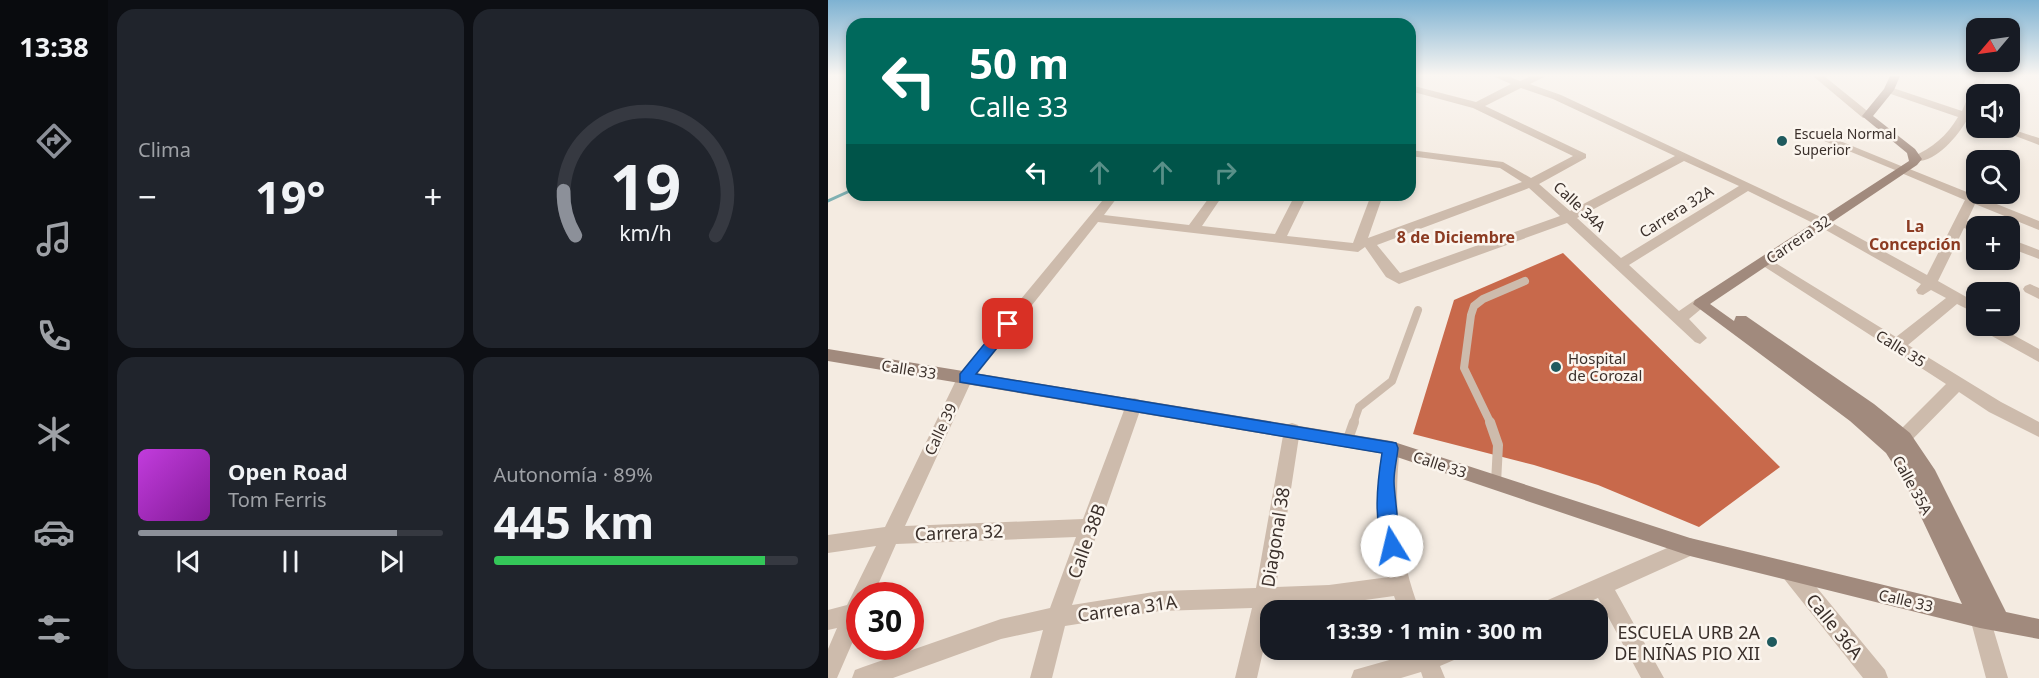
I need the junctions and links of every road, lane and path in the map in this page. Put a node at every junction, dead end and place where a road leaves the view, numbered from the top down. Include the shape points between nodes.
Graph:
1 (1480, 108) edge
2 (1580, 108) edge
3 (1857, 108) edge
4 (1874, 108) edge
5 (1941, 108) edge
6 (1867, 116) junction
7 (1966, 116) edge
8 (1966, 124) edge
9 (2020, 135) edge
10 (1820, 136) dead end
11 (2039, 141) edge
12 (1416, 154) edge
13 (1682, 157) junction
14 (1916, 159) junction
15 (1903, 170) junction
16 (1531, 183) junction
17 (1744, 188) junction
18 (1966, 196) edge
19 (1108, 201) edge
20 (1213, 201) edge
21 (1298, 201) edge
22 (1375, 201) edge
23 (1969, 204) edge
24 (1984, 204) edge
25 (1095, 218) junction
26 (1567, 218) junction
27 (1959, 222) junction
28 (1817, 224) junction
29 (1966, 225) edge
30 (2039, 226) edge
31 (1193, 229) junction
32 (1279, 239) junction
33 (2020, 247) edge
34 (2039, 255) edge
35 (1764, 262) junction
36 (1620, 265) junction
37 (1526, 281) dead end
38 (1926, 286) junction
39 (1952, 300) junction
40 (1705, 301) junction
41 (1966, 305) edge
42 (1419, 310) dead end
43 (1966, 312) edge
44 (1679, 318) junction
45 (2020, 334) edge
46 (2004, 336) edge
47 (1700, 338) dead end
48 (2039, 344) edge
49 (1897, 345) junction
50 (828, 355) edge
51 (2039, 356) edge
52 (965, 378) junction
53 (1958, 384) junction
54 (1134, 405) junction
55 (1292, 430) junction
56 (2039, 430) edge
57 (1348, 439) junction
58 (1898, 443) junction
59 (1391, 448) junction
60 (1496, 483) junction
61 (1091, 528) junction
62 (890, 535) junction
63 (828, 544) edge
64 (1690, 547) junction
65 (1792, 573) junction
66 (868, 582) edge
67 (1400, 585) junction
68 (1603, 588) junction
69 (1265, 596) junction
70 (1405, 600) edge
71 (1573, 600) edge
72 (846, 610) edge
73 (1057, 617) junction
74 (1990, 619) junction
75 (828, 620) edge
76 (2039, 629) edge
77 (846, 631) edge
78 (1428, 663) edge
79 (828, 674) edge
80 (863, 678) edge
81 (1041, 678) edge
82 (1246, 678) edge
83 (1362, 678) edge
84 (1653, 678) edge
85 (1877, 678) edge
86 (1997, 678) edge

1 - 16 street via 1582,156
2 - 13 street
3 - 6 street
4 - 6 street
5 - 7 street
6 - 14 street
8 - 14 street, Carrera 32 via 1934,153
9 - 11 street
10 - 15 lane
12 - 16 street, Calle 34A via 1503,165
13 - 17 street via 1694,167
13 - 26 street
14 - 15 street, Carrera 32
15 - 18 street
15 - 28 street, Carrera 32
16 - 26 street, Calle 34A
16 - 26 street via 1370,244 1399,279
17 - 28 street
17 - 36 street, Carrera 32A
19 - 25 street, Calle 39
20 - 31 street
21 - 32 street
22 - 32 street via 1358,248
23 - 27 street
24 - 30 street
25 - 31 street
25 - 52 street, Calle 39
26 - 36 street, Calle 34A
27 - 29 street
27 - 38 street
28 - 35 street, Carrera 32
28 - 38 street
31 - 32 street
33 - 34 street
35 - 40 street, Carrera 32
35 - 49 street, Calle 35
36 - 44 street, Calle 34A
37 - 60 lane via 1483,299 1471,315 1464,368 1495,432
38 - 39 street
39 - 41 street
39 - 43 street
39 - 49 street
40 - 44 street, Carrera 32
40 - 58 street, Calle 35A via 1856,416
42 - 57 lane via 1392,381 1359,407
44 - 47 street, Calle 34A
45 - 48 street
46 - 51 street
49 - 53 street, Calle 35
50 - 52 street, Calle 33
52 - 54 street, Calle 33
52 - 62 street, Calle 39
53 - 56 street, Calle 35
53 - 58 street
54 - 55 street, Calle 33
54 - 61 street, Calle 38B
55 - 57 street, Calle 33
55 - 69 street, Diagonal 38
57 - 59 street, Calle 33
58 - 74 street, Calle 35A via 1911,477
59 - 60 street, Calle 33
59 - 67 street via 1386,480 1387,526
60 - 64 street, Calle 33
61 - 62 street, Carrera 32
61 - 73 street, Calle 38B
62 - 63 street, Carrera 32
62 - 66 street, Calle 39
64 - 65 street, Calle 33
64 - 68 street
65 - 74 street, Calle 33
65 - 85 street, Calle 36A
67 - 69 street, Carrera 31A via 1329,595
67 - 70 street
68 - 71 street
68 - 84 street
69 - 73 street, Carrera 31A via 1160,601
69 - 82 street, Diagonal 38
72 - 75 street
73 - 80 street, Carrera 31A via 1001,629
73 - 81 street, Calle 38B
74 - 76 street, Calle 33
74 - 86 street, Calle 35A
77 - 79 street, Calle 39
78 - 83 street

